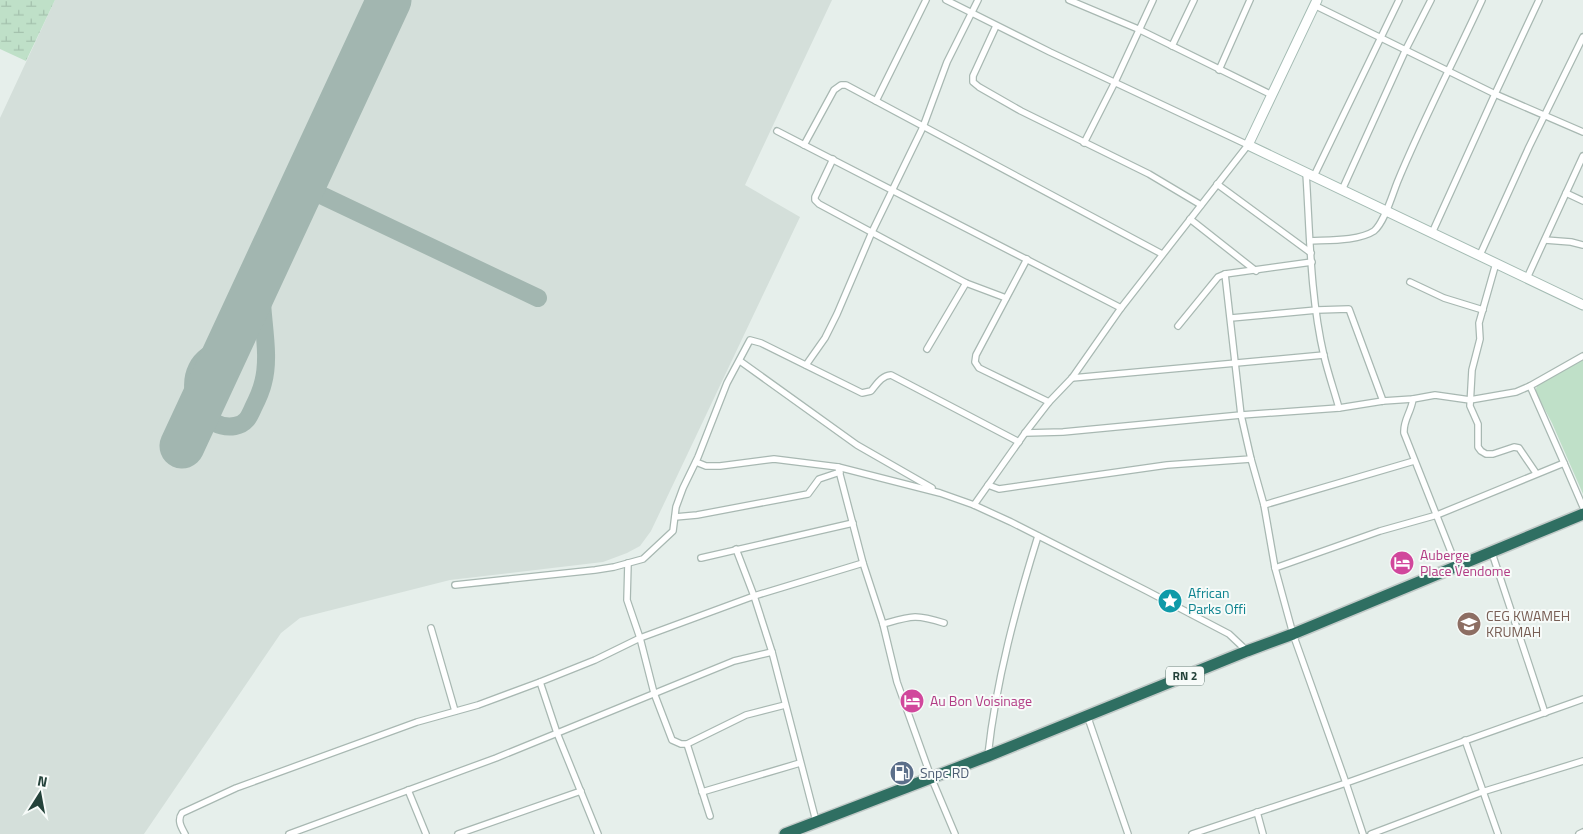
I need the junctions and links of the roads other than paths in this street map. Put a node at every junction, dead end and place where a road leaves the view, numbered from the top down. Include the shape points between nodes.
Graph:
1 (926, 0) edge
2 (946, 0) edge
3 (978, 0) edge
4 (1069, 0) edge
5 (1153, 0) edge
6 (1194, 0) edge
7 (1250, 0) edge
8 (1399, 0) edge
9 (1431, 0) edge
10 (1482, 0) edge
11 (1539, 0) edge
12 (1315, 3) edge
13 (972, 14) junction
14 (996, 26) junction
15 (1138, 29) junction
16 (1380, 36) junction
17 (1583, 38) edge
18 (1172, 46) junction
19 (1406, 49) junction
20 (1219, 70) junction
21 (1449, 72) junction
22 (1115, 82) junction
23 (1495, 94) junction
24 (1272, 95) junction
25 (876, 101) junction
26 (1544, 116) junction
27 (923, 127) junction
28 (777, 131) dead end
29 (1583, 132) edge
30 (1084, 142) junction
31 (804, 145) junction
32 (1248, 145) junction
33 (1583, 156) edge
34 (833, 159) junction
35 (1310, 175) junction
36 (1217, 184) junction
37 (893, 190) junction
38 (1342, 190) junction
39 (1566, 193) junction
40 (1583, 201) edge
41 (1202, 204) junction
42 (1386, 210) junction
43 (1190, 219) junction
44 (872, 232) junction
45 (1432, 232) junction
46 (1545, 240) junction
47 (1310, 241) junction
48 (1583, 245) edge
49 (1311, 253) junction
50 (1162, 254) junction
51 (1480, 255) junction
52 (1027, 259) junction
53 (1312, 262) junction
54 (1496, 263) junction
55 (1256, 271) junction
56 (1226, 274) junction
57 (1527, 278) junction
58 (966, 282) junction
59 (1410, 282) dead end
60 (1006, 298) junction
61 (1583, 306) edge
62 (1121, 308) junction
63 (1317, 310) junction
64 (1482, 310) junction
65 (1231, 318) junction
66 (1178, 326) dead end
67 (927, 349) dead end
68 (1324, 355) junction
69 (1583, 356) edge
70 (740, 361) junction
71 (1236, 364) junction
72 (806, 365) junction
73 (1072, 378) junction
74 (1530, 386) junction
75 (1413, 399) junction
76 (1470, 400) junction
77 (1383, 401) junction
78 (1049, 402) junction
79 (1338, 408) junction
80 (1241, 415) junction
81 (1025, 433) junction
82 (1018, 442) junction
83 (1251, 459) junction
84 (1414, 461) junction
85 (696, 462) junction
86 (1564, 463) junction
87 (839, 470) junction
88 (1536, 473) junction
89 (988, 485) junction
90 (940, 493) junction
91 (974, 505) junction
92 (1264, 505) junction
93 (1583, 507) edge
94 (1583, 514) edge
95 (1437, 515) junction
96 (675, 517) junction
97 (852, 523) junction
98 (1038, 536) junction
99 (736, 549) junction
100 (1492, 553) junction
101 (702, 558) dead end
102 (862, 562) junction
103 (628, 563) junction
104 (1457, 567) junction
105 (1275, 568) junction
106 (455, 584) dead end
107 (754, 596) junction
108 (944, 623) dead end
109 (883, 624) junction
110 (431, 628) dead end
111 (1293, 634) junction
112 (640, 638) junction
113 (1247, 651) junction
114 (772, 652) junction
115 (540, 682) junction
116 (654, 694) junction
117 (1583, 699) edge
118 (785, 705) junction
119 (455, 711) junction
120 (1544, 713) junction
121 (1087, 715) junction
122 (557, 733) junction
123 (1465, 740) junction
124 (687, 744) junction
125 (988, 756) junction
126 (1583, 761) edge
127 (800, 763) junction
128 (931, 778) junction
129 (1346, 783) junction
130 (408, 790) junction
131 (581, 791) junction
132 (702, 792) junction
133 (1482, 792) junction
134 (1257, 812) junction
135 (710, 816) dead end
136 (816, 821) junction
137 (1583, 832) edge
138 (184, 834) edge
139 (288, 834) edge
140 (426, 834) edge
141 (458, 834) edge
142 (598, 834) edge
143 (785, 834) edge
144 (956, 834) edge
145 (1128, 834) edge
146 (1192, 834) edge
147 (1263, 834) edge
148 (1363, 834) edge
149 (1370, 834) edge
150 (1498, 834) edge
151 (1579, 834) edge

1 - 25 street
2 - 13 street
3 - 13 street
4 - 15 street
5 - 15 street
6 - 18 street
7 - 20 street
8 - 16 street
9 - 19 street
10 - 21 street
11 - 23 street
12 - 16 street
12 - 24 street
13 - 14 street
13 - 27 street via 947,62
14 - 22 street
14 - 30 street via 973,76 974,82 1021,111
15 - 18 street
15 - 22 street
16 - 19 street
16 - 35 street via 1346,113
17 - 26 street
18 - 20 street
19 - 21 street
19 - 38 street
20 - 24 street
21 - 23 street
21 - 42 street
22 - 30 street
22 - 32 street
23 - 26 street
23 - 45 street
24 - 32 street
25 - 27 street
25 - 31 street via 846,85 838,87
26 - 29 street
26 - 51 street
27 - 37 street
27 - 50 street
28 - 31 street
30 - 41 street
31 - 34 street
32 - 35 street
32 - 36 street
33 - 39 street
34 - 37 street
34 - 44 street via 815,200
35 - 38 street
35 - 47 street
36 - 41 street
36 - 49 street
37 - 44 street
37 - 52 street
38 - 42 street
39 - 40 street
39 - 46 street
41 - 43 street
42 - 45 street
42 - 47 street via 1379,226 1368,234
43 - 50 street
43 - 55 street
44 - 58 street
44 - 72 street via 825,338
45 - 51 street
46 - 48 street
46 - 57 street
47 - 49 street
49 - 53 street
50 - 62 street
51 - 54 street
52 - 60 street
52 - 62 street
53 - 55 street
53 - 63 street
54 - 57 street
54 - 64 street
55 - 56 street
56 - 65 street
56 - 66 street via 1218,277
57 - 61 street
58 - 60 street
58 - 67 street
59 - 64 street via 1444,298
60 - 78 street via 975,362 979,368
62 - 73 street
63 - 65 street
63 - 68 street
63 - 77 street via 1346,308 1351,311
64 - 76 street
65 - 71 street
68 - 71 street
68 - 79 street
69 - 74 street
70 - 72 street via 749,341 753,340
70 - 85 street via 727,383
70 - 90 street via 857,445
71 - 73 street
71 - 80 street
72 - 82 street via 862,393 871,391 881,379 891,376
73 - 78 street
74 - 76 street via 1500,396
74 - 86 street
75 - 76 street via 1435,395
75 - 77 street
75 - 84 street via 1404,433
76 - 88 street via 1479,429 1481,451 1493,454 1519,448
77 - 79 street
78 - 81 street
79 - 80 street
80 - 81 street
80 - 83 street
81 - 82 street
82 - 89 street
83 - 89 street via 1167,465 999,489
83 - 92 street
84 - 92 street
84 - 95 street
85 - 87 street via 720,466 774,460
85 - 96 street via 681,494
86 - 88 street
86 - 93 street
87 - 90 street
87 - 96 street via 819,479 808,494
87 - 97 street
88 - 95 street
89 - 91 street
90 - 91 street
91 - 98 street
92 - 105 street
94 - 100 highway, RN 2
95 - 104 street
95 - 105 street via 1380,531
96 - 103 street via 670,535 643,559
97 - 99 street
97 - 102 street
98 - 113 street via 1226,632
98 - 125 street via 996,699
99 - 101 street
99 - 107 street
100 - 104 highway, RN 2
100 - 120 street
102 - 107 street
102 - 109 street
103 - 106 street via 576,573
103 - 112 street via 627,600
104 - 111 highway, RN 2
105 - 111 street
107 - 112 street
107 - 114 street
108 - 109 street via 912,616
109 - 128 street via 897,682
110 - 119 street
111 - 113 highway, RN 2
111 - 129 street
112 - 115 street
112 - 116 street
113 - 121 highway, RN 2
114 - 116 street via 741,659
114 - 118 street
115 - 119 street
115 - 122 street
116 - 122 street
116 - 124 street via 672,740
117 - 120 street
118 - 124 street via 746,715
118 - 127 street
119 - 138 street via 228,791 182,813 179,817
120 - 123 street
121 - 125 highway, RN 2
121 - 145 street
122 - 130 street
122 - 131 street
123 - 129 street
123 - 133 street
124 - 132 street
125 - 128 highway, RN 2
126 - 133 street
127 - 132 street
127 - 136 street
128 - 136 highway, RN 2
128 - 144 street
129 - 134 street
129 - 148 street
130 - 139 street
130 - 140 street
131 - 141 street
131 - 142 street
132 - 135 street
133 - 149 street
133 - 150 street
134 - 146 street
134 - 147 street
136 - 143 highway, RN 2
137 - 151 street

